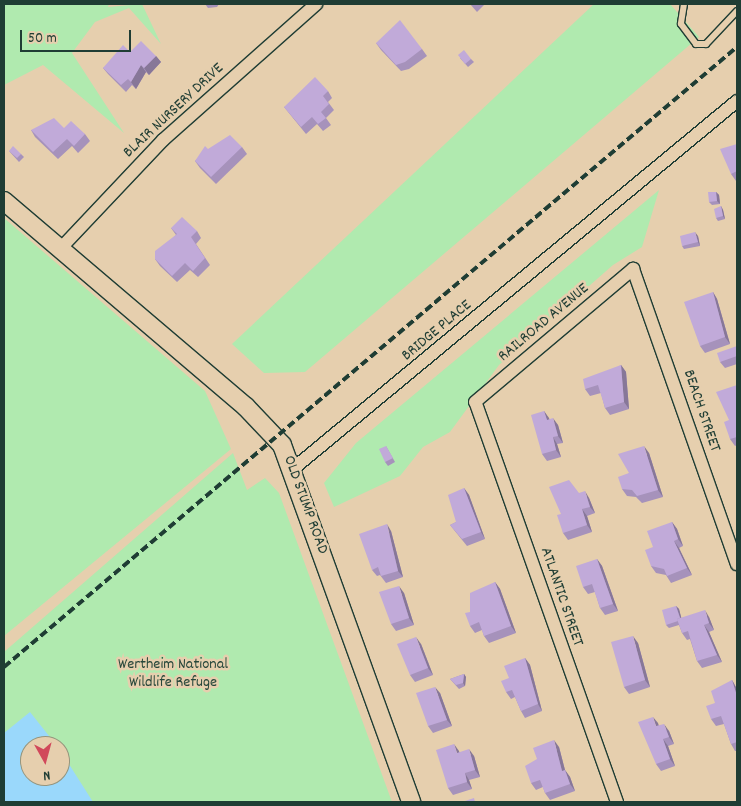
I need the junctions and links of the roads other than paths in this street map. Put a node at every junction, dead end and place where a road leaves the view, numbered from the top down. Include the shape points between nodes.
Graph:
1 (316, 4) edge
2 (684, 4) edge
3 (737, 10) edge
4 (737, 101) edge
5 (4, 200) edge
6 (61, 248) junction
7 (633, 270) joint
8 (475, 402) joint
9 (294, 468) junction
10 (737, 564) edge
11 (411, 802) edge
12 (617, 802) edge

1 - 6 street, BLAIR NURSERY DRIVE via 163,140
2 - 3 lane via 681,24 696,44 706,44
4 - 9 street, BRIDGE PLACE
5 - 6 street, OLD STUMP ROAD
6 - 9 street, OLD STUMP ROAD via 258,418 276,437
7 - 8 street, RAILROAD AVENUE
7 - 10 street, BEACH STREET
8 - 12 street, ATLANTIC STREET
9 - 11 street, OLD STUMP ROAD

